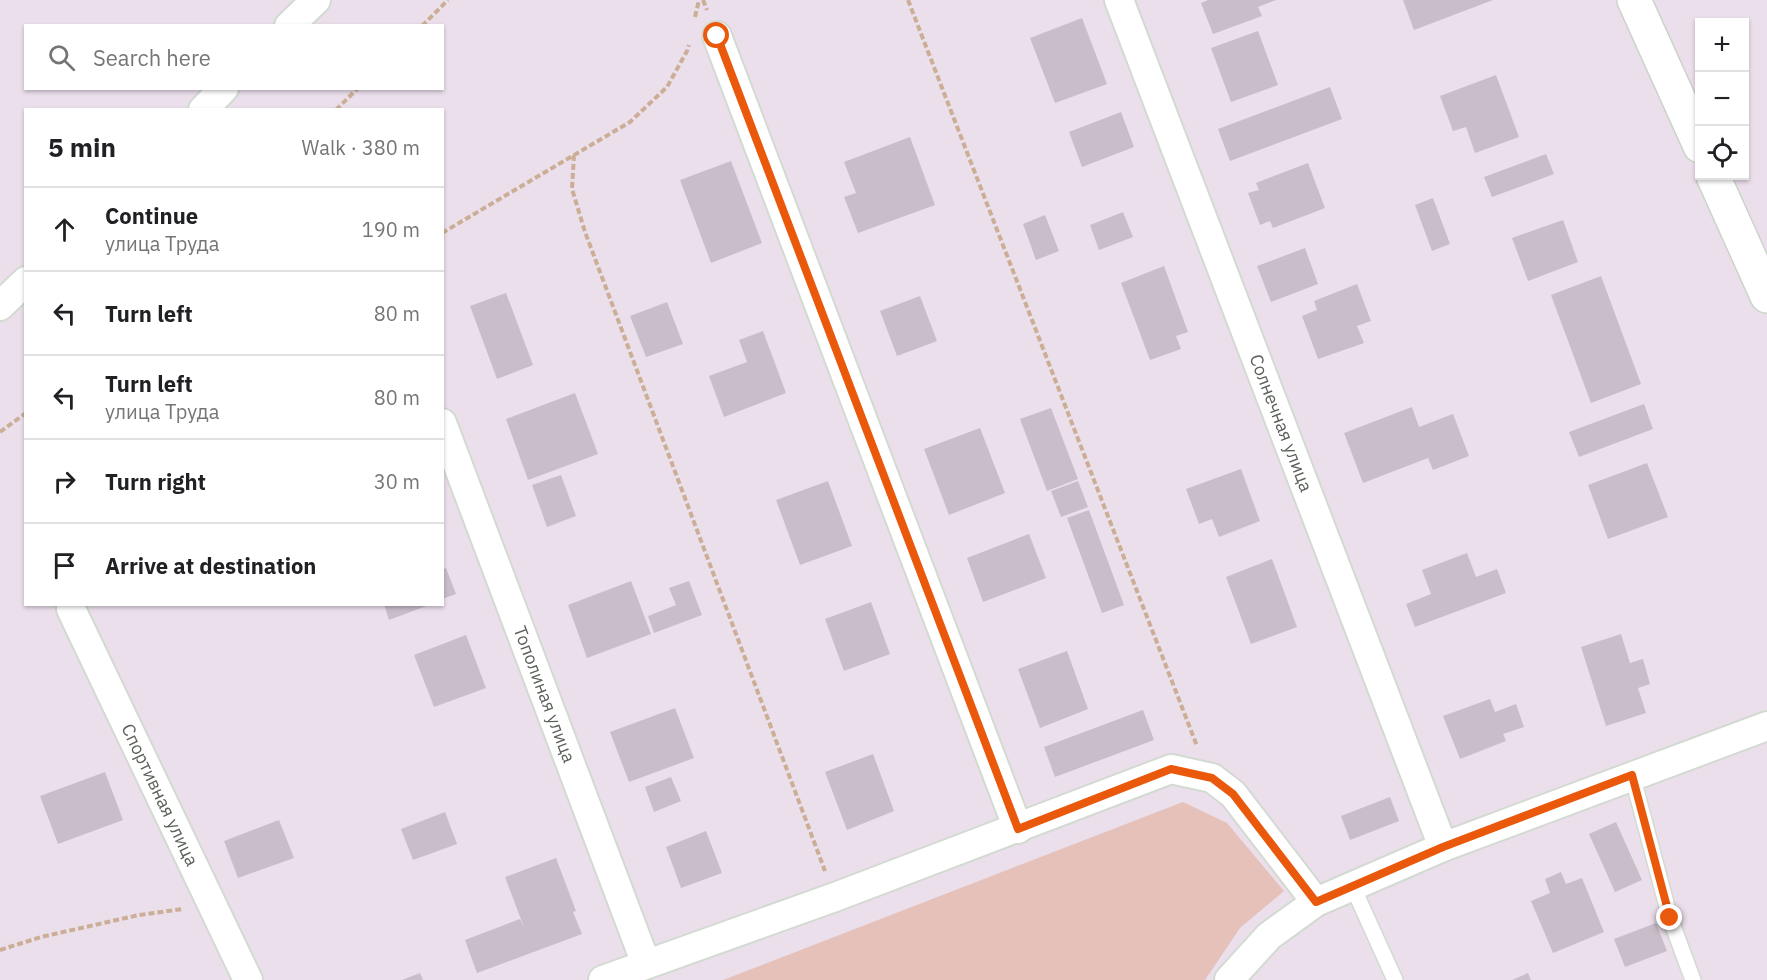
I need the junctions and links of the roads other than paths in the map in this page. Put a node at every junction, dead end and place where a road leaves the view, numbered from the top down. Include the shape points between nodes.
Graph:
1 (316, 0) edge
2 (1119, 0) edge
3 (1634, 0) edge
4 (291, 24) edge
5 (717, 36) dead end
6 (222, 90) edge
7 (205, 108) edge
8 (1695, 135) edge
9 (1715, 180) edge
10 (24, 283) edge
11 (1767, 296) edge
12 (0, 306) edge
13 (444, 428) edge
14 (71, 609) dead end
15 (1767, 726) edge
16 (1632, 775) junction
17 (1018, 829) junction
18 (1443, 847) junction
19 (1352, 885) junction
20 (1316, 902) junction
21 (646, 964) junction
22 (248, 980) edge
23 (603, 980) edge
24 (1229, 980) edge
25 (1395, 980) edge
26 (1693, 980) edge

1 - 4 street
2 - 18 street, Солнечная улица
3 - 8 street
5 - 17 street
6 - 7 street
9 - 11 street
10 - 12 street
13 - 21 street, Тополиная улица
14 - 22 street, Спортивная улица
15 - 16 street
16 - 18 street
16 - 26 lane via 1670,918
17 - 20 street via 1171,769 1212,778 1233,794
17 - 21 street
18 - 19 street
19 - 20 street
19 - 25 lane
20 - 24 street via 1269,936
21 - 23 street

